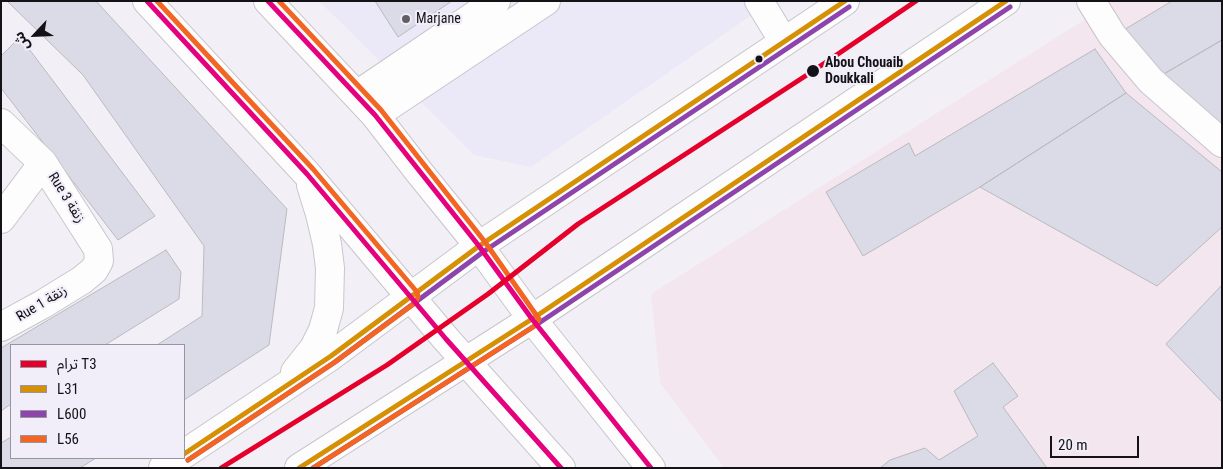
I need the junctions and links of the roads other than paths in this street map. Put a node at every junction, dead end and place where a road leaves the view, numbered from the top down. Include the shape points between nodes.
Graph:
1 (147, 1) edge
2 (268, 1) edge
3 (496, 1) edge
4 (546, 1) edge
5 (759, 1) edge
6 (845, 1) edge
7 (1006, 1) edge
8 (1091, 1) edge
9 (784, 42) junction
10 (357, 95) junction
11 (375, 115) junction
12 (1, 124) edge
13 (1222, 143) edge
14 (43, 163) junction
15 (307, 174) junction
16 (1, 219) edge
17 (479, 246) junction
18 (82, 280) joint
19 (411, 297) junction
20 (532, 319) junction
21 (1, 327) edge
22 (466, 362) junction
23 (279, 391) junction
24 (185, 453) edge
25 (176, 459) edge
26 (163, 468) edge
27 (299, 468) edge
28 (561, 468) edge
29 (650, 468) edge

1 - 15 main road
2 - 10 main road
3 - 10 main road
4 - 11 main road
5 - 9 main road
6 - 9 main road
7 - 20 main road
8 - 13 main road via 1112,36 1151,81
9 - 17 main road
10 - 11 main road
11 - 17 main road
12 - 14 main road, Rue 3 زنقة
14 - 16 main road
14 - 18 main road, Rue 3 زنقة via 98,249 94,270
15 - 19 main road
15 - 23 main road via 327,244 329,308 314,348
17 - 19 main road
17 - 20 main road
18 - 21 main road, Rue 1 زنقة
19 - 22 main road
19 - 23 main road
20 - 22 main road
20 - 29 main road
22 - 27 main road
22 - 28 main road
23 - 24 main road
25 - 26 main road

